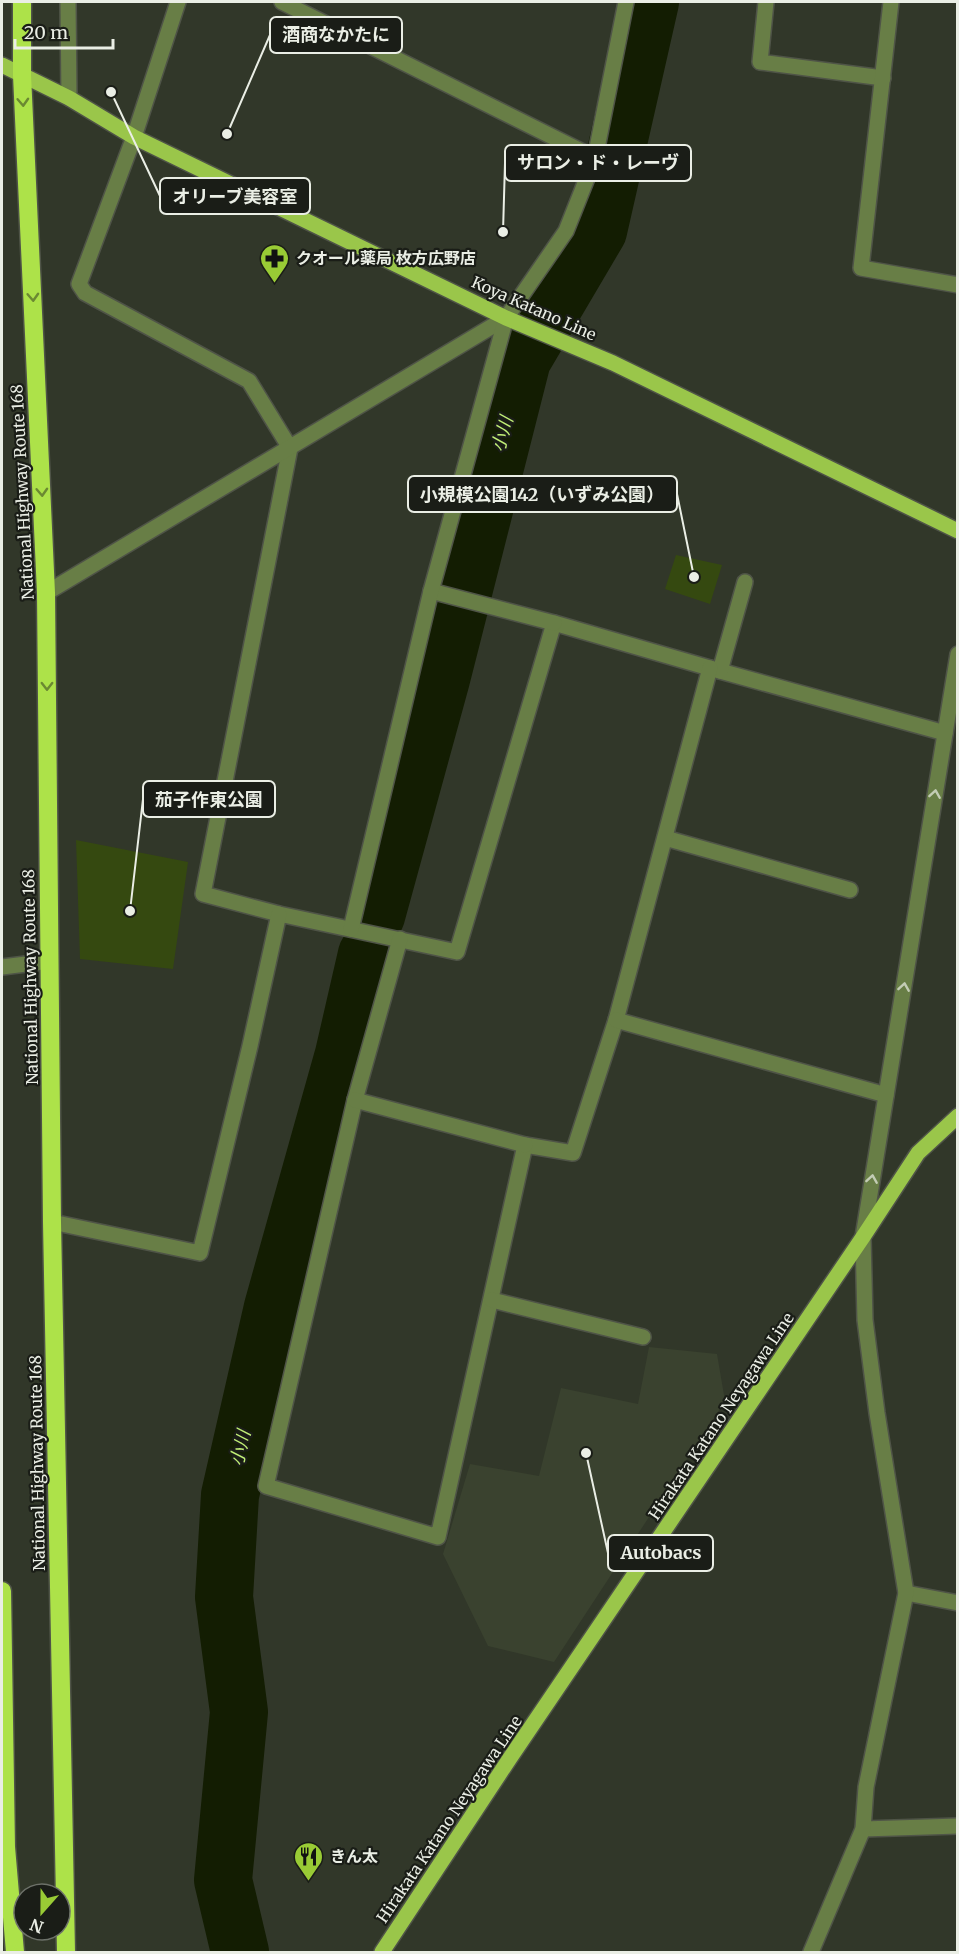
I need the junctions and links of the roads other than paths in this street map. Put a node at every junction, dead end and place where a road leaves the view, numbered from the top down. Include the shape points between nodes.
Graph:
1 (22, 2) edge
2 (68, 2) edge
3 (178, 2) edge
4 (282, 2) edge
5 (626, 2) edge
6 (766, 2) edge
7 (891, 2) edge
8 (2, 65) edge
9 (22, 75) junction
10 (883, 78) junction
11 (69, 98) junction
12 (134, 137) junction
13 (595, 158) junction
14 (957, 285) edge
15 (506, 318) junction
16 (290, 448) junction
17 (957, 531) edge
18 (745, 582) dead end
19 (431, 591) junction
20 (46, 593) junction
21 (554, 623) junction
22 (957, 654) edge
23 (715, 670) junction
24 (945, 733) junction
25 (665, 838) junction
26 (850, 890) dead end
27 (279, 914) junction
28 (351, 928) junction
29 (400, 939) junction
30 (50, 961) junction
31 (2, 967) edge
32 (616, 1020) junction
33 (886, 1095) junction
34 (355, 1100) junction
35 (957, 1116) edge
36 (525, 1145) junction
37 (52, 1222) junction
38 (863, 1237) junction
39 (492, 1300) junction
40 (643, 1337) dead end
41 (2, 1591) edge
42 (906, 1593) junction
43 (957, 1603) edge
44 (957, 1826) edge
45 (863, 1828) junction
46 (15, 1953) edge
47 (66, 1953) edge
48 (382, 1953) edge
49 (811, 1953) edge

1 - 9 highway, National Highway Route 168
2 - 11 street
3 - 12 street
4 - 13 street
5 - 13 street
6 - 10 street via 760,62
7 - 10 street
8 - 9 main road, Koya Katano Line
9 - 11 main road, Koya Katano Line
9 -> 20 highway, National Highway Route 168
10 - 14 street via 861,268
11 - 12 main road, Koya Katano Line
12 - 15 main road, Koya Katano Line
12 - 16 street via 79,284 85,293 249,381
13 - 15 street via 566,231
15 - 16 street
15 - 17 main road, Koya Katano Line via 613,363
15 - 19 street
16 - 20 street
16 - 27 street via 203,894
18 - 23 street
19 - 21 street
19 - 28 street
20 -> 30 highway, National Highway Route 168
21 - 23 street
21 - 29 street via 457,952
22 - 24 street
23 - 24 street
23 - 25 street
33 -> 24 street
25 - 26 street
25 - 32 street
27 - 28 street
27 - 37 street via 200,1253
28 - 29 street
29 - 34 street
30 - 31 street
30 - 37 highway, National Highway Route 168
32 - 33 street
32 - 36 street via 573,1153
38 -> 33 street
34 - 36 street
34 - 39 street via 266,1486 438,1537
35 - 38 main road, Hirakata Katano Neyagawa Line via 918,1153
36 - 39 street
37 - 47 highway, National Highway Route 168
38 - 42 street via 865,1320
38 - 48 main road, Hirakata Katano Neyagawa Line
39 - 40 street
41 - 46 highway via 6,1847
42 - 43 street
42 - 45 street via 866,1788
44 - 45 street
45 - 49 street

